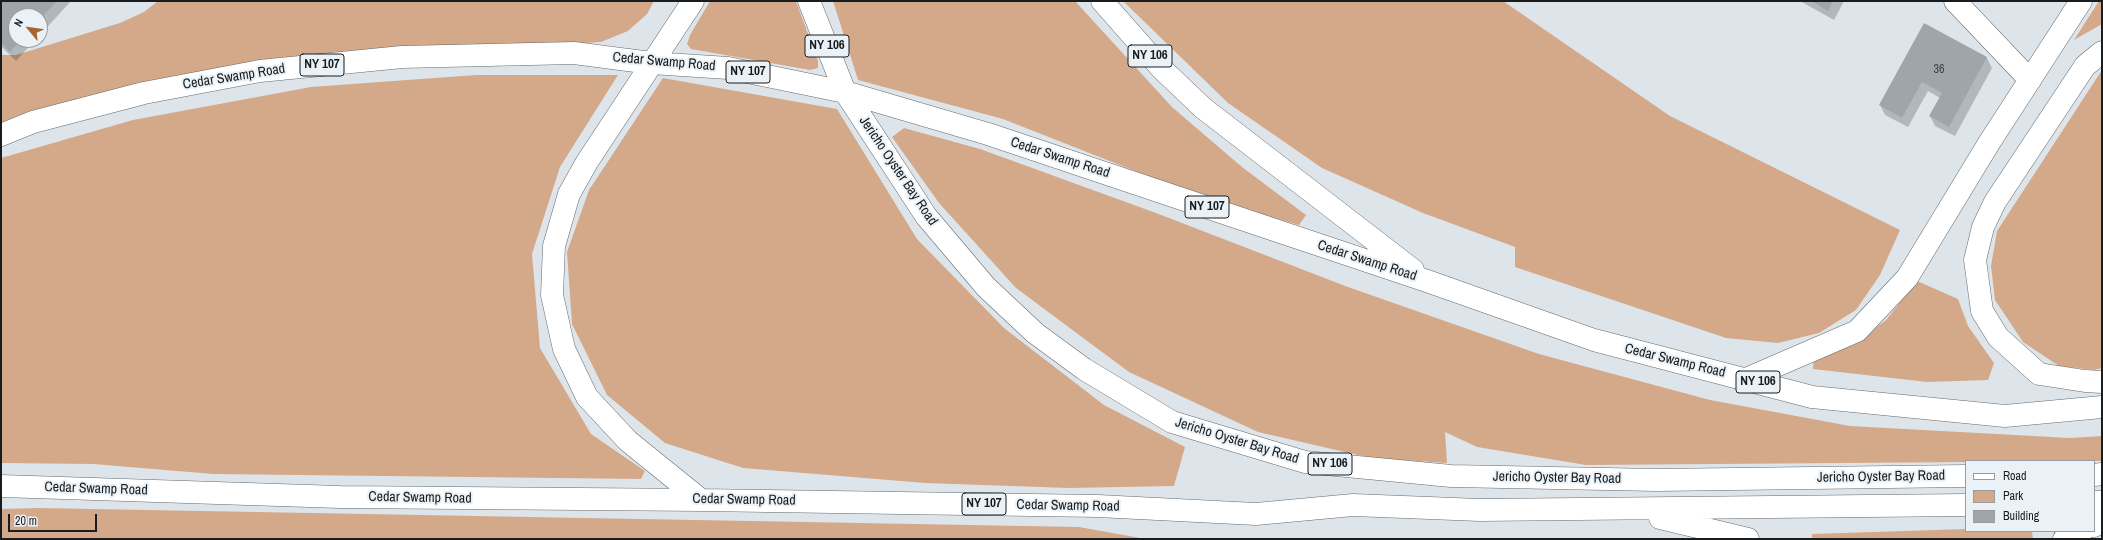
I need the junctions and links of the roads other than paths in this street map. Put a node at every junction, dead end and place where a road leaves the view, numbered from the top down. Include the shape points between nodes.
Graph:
1 (693, 1) edge
2 (809, 1) edge
3 (1102, 1) edge
4 (1955, 1) edge
5 (2081, 1) edge
6 (2102, 52) edge
7 (651, 63) junction
8 (2030, 80) junction
9 (845, 92) junction
10 (1, 135) edge
11 (1427, 281) junction
12 (1746, 379) junction
13 (2102, 382) edge
14 (2102, 407) edge
15 (1965, 476) edge
16 (1, 486) edge
17 (702, 500) junction
18 (1965, 505) edge
19 (1624, 510) junction
20 (2080, 532) edge
21 (1748, 539) edge
22 (2064, 539) edge

1 - 7 main road
2 - 9 main road, Jericho Oyster Bay Road / NY 106
3 - 11 main road, NY 106 via 1162,69 1202,108
4 - 8 main road
5 - 8 main road
6 - 13 main road via 2085,66 1995,202 1983,227 1975,260 1982,311 1998,337 2039,374 2085,382
7 - 9 main road, Cedar Swamp Road / NY 107 via 728,68
7 - 10 main road, Cedar Swamp Road / NY 107 via 574,53 520,53 402,57 260,71 144,93 33,122
7 - 17 main road via 569,194 554,246 552,295 564,349 587,397 628,441
8 - 12 main road via 1907,278 1857,331
9 - 11 main road, Cedar Swamp Road / NY 107 via 988,134
9 - 15 main road, Jericho Oyster Bay Road / NY 106 via 926,216 986,287 1035,333 1084,369 1172,422 1305,462 1451,476 1657,480
11 - 12 main road, Cedar Swamp Road / NY 106 via 1594,340
12 - 14 main road, Cedar Swamp Road / NY 106 via 1812,397 2005,416
16 - 17 main road, Cedar Swamp Road / NY 107 via 340,497
17 - 19 main road, Cedar Swamp Road / NY 107 via 1098,506 1256,514 1352,505 1480,510
18 - 19 main road, Cedar Swamp Road / NY 107
19 - 21 main road
20 - 22 main road

